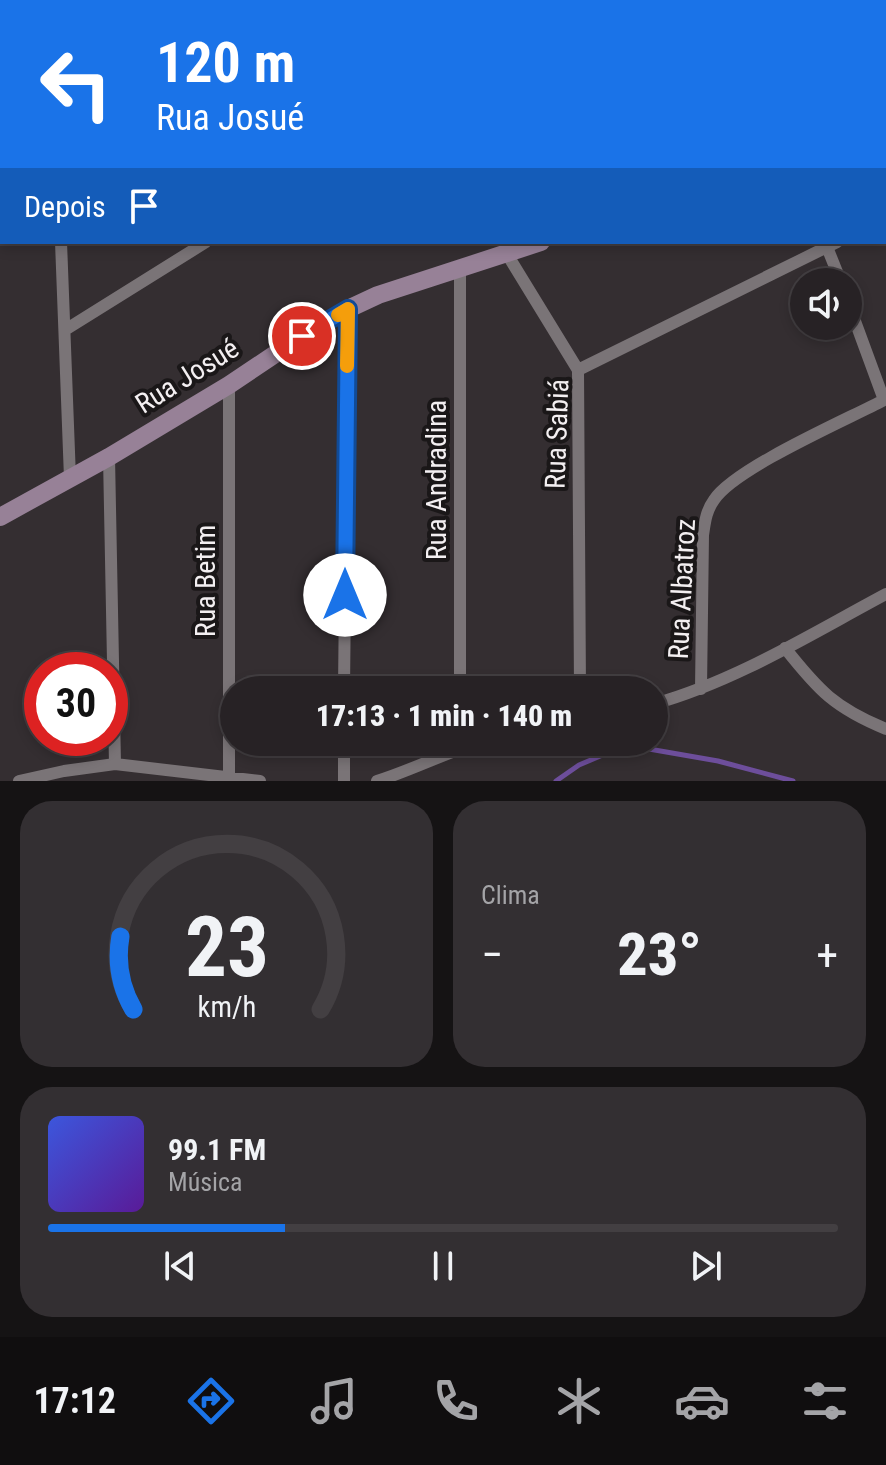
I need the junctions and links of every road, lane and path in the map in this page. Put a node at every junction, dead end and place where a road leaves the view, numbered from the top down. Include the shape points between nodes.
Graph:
1 (61, 244) edge
2 (203, 244) edge
3 (535, 244) edge
4 (830, 244) edge
5 (507, 254) junction
6 (837, 268) edge
7 (460, 269) junction
8 (348, 309) junction
9 (65, 330) junction
10 (862, 339) edge
11 (578, 370) junction
12 (229, 385) junction
13 (885, 401) edge
14 (109, 457) junction
15 (70, 478) junction
16 (0, 517) edge
17 (886, 594) edge
18 (785, 648) junction
19 (344, 676) edge
20 (460, 676) edge
21 (580, 676) edge
22 (701, 689) junction
23 (668, 700) edge
24 (886, 729) edge
25 (344, 756) edge
26 (439, 756) edge
27 (115, 764) junction
28 (229, 777) junction
29 (19, 781) edge
30 (260, 781) edge
31 (344, 781) edge
32 (377, 781) edge

1 - 9 street
2 - 9 street
3 - 5 street, Rua Josué
4 - 6 street
4 - 11 street, Rua Sabiá
5 - 7 street, Rua Josué
5 - 11 street
7 - 8 street, Rua Josué
7 - 20 street, Rua Andradina
8 - 12 street, Rua Josué
8 - 19 street
9 - 15 street
10 - 13 street
11 - 21 street, Rua Sabiá
12 - 14 street, Rua Josué
12 - 28 street, Rua Betim
13 - 22 street, Rua Albatroz via 767,460 715,497 703,535
14 - 15 street, Rua Josué
14 - 27 street
15 - 16 street, Rua Josué
17 - 18 street
18 - 22 street
18 - 24 street via 840,707
22 - 23 street
25 - 31 street
26 - 32 street
27 - 28 street
27 - 29 street
28 - 30 street

